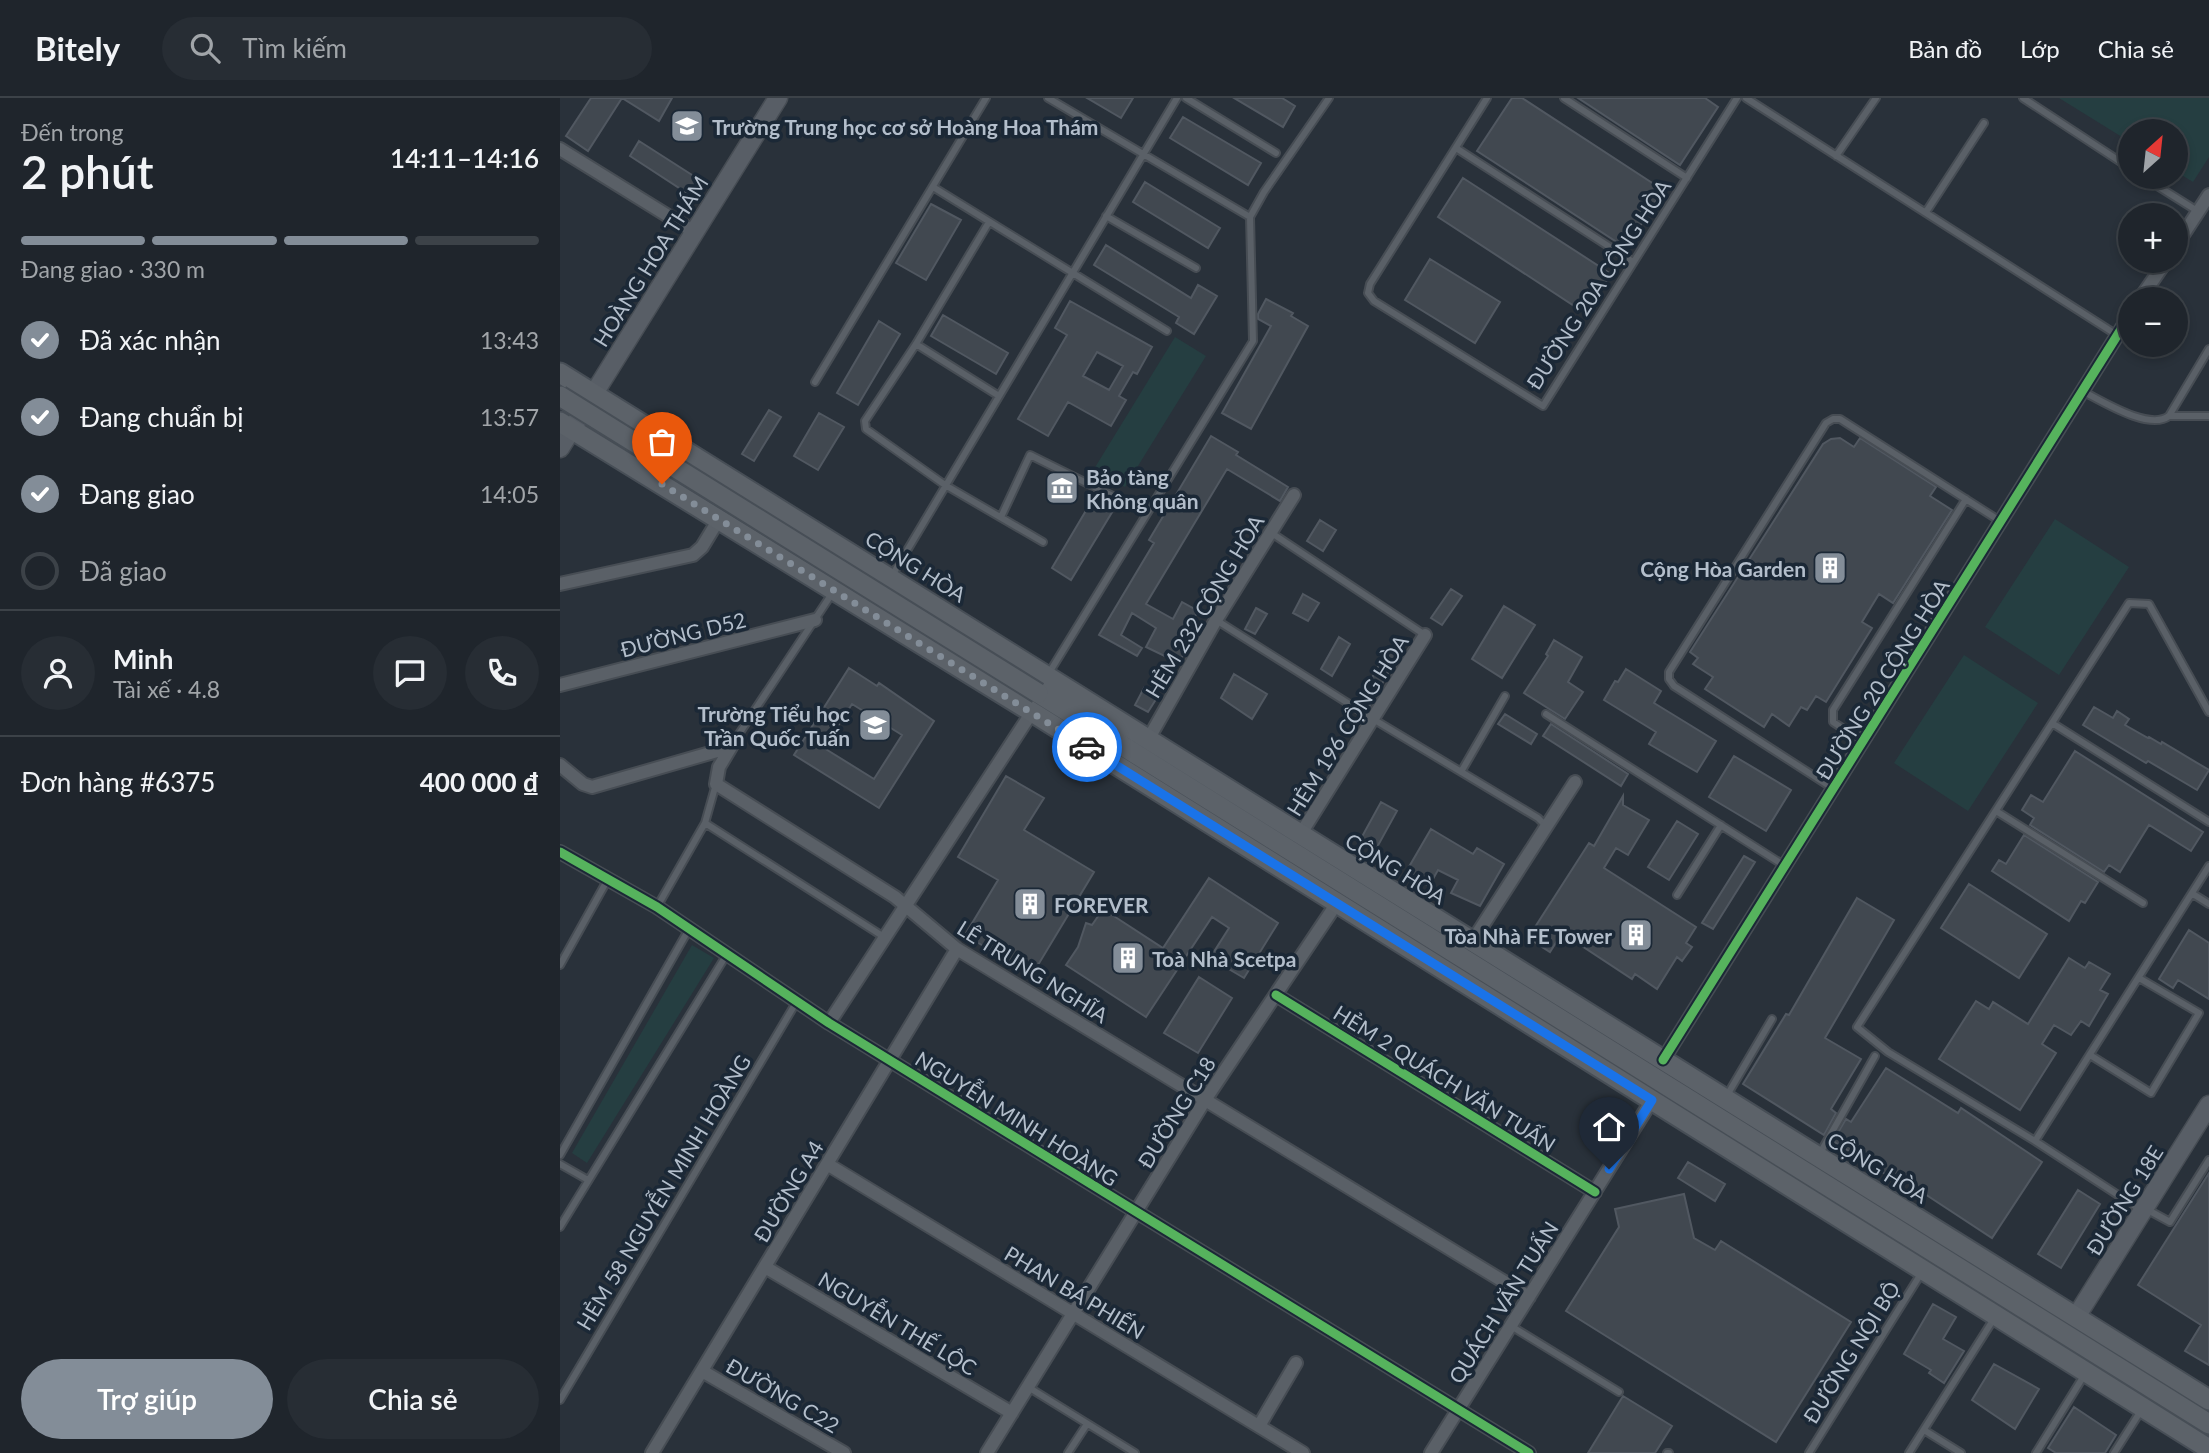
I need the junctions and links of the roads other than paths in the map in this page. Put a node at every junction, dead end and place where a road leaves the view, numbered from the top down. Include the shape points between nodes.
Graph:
1 (778, 98) edge
2 (986, 98) edge
3 (1048, 98) edge
4 (1177, 98) edge
5 (1186, 98) edge
6 (1329, 98) edge
7 (1487, 98) edge
8 (1564, 98) edge
9 (1737, 98) edge
10 (1746, 98) edge
11 (1876, 98) edge
12 (2023, 98) edge
13 (1984, 122) dead end
14 (1456, 148) junction
15 (560, 149) edge
16 (1276, 153) dead end
17 (1144, 154) junction
18 (1836, 156) junction
19 (2118, 160) edge
20 (1687, 178) junction
21 (933, 187) junction
22 (2162, 189) edge
23 (2209, 195) edge
24 (1926, 212) junction
25 (2199, 212) junction
26 (1106, 216) junction
27 (1250, 217) junction
28 (989, 222) junction
29 (2188, 228) edge
30 (694, 232) junction
31 (1633, 262) junction
32 (1196, 268) dead end
33 (1072, 274) junction
34 (1167, 331) dead end
35 (2117, 335) joint
36 (916, 344) junction
37 (2209, 349) edge
38 (560, 373) edge
39 (815, 382) dead end
40 (2082, 391) junction
41 (595, 394) junction
42 (560, 396) edge
43 (999, 396) junction
44 (2169, 416) junction
45 (2209, 416) edge
46 (566, 425) edge
47 (560, 447) edge
48 (684, 449) junction
49 (662, 484) junction
50 (946, 485) junction
51 (1294, 495) dead end
52 (1966, 499) junction
53 (1147, 513) junction
54 (1001, 517) junction
55 (719, 519) junction
56 (2000, 521) junction
57 (1270, 532) junction
58 (1043, 542) dead end
59 (891, 578) junction
60 (560, 584) edge
61 (834, 590) junction
62 (815, 620) junction
63 (1216, 620) junction
64 (1426, 635) joint
65 (1048, 675) junction
66 (560, 685) edge
67 (1505, 696) dead end
68 (1032, 712) junction
69 (2209, 712) edge
70 (1546, 714) dead end
71 (1373, 719) junction
72 (2052, 723) junction
73 (1149, 738) junction
74 (1863, 742) junction
75 (731, 747) junction
76 (560, 765) edge
77 (1461, 772) junction
78 (1575, 782) dead end
79 (716, 784) junction
80 (1834, 789) junction
81 (1996, 811) junction
82 (2209, 822) edge
83 (705, 823) junction
84 (1721, 825) junction
85 (1547, 827) junction
86 (1300, 835) junction
87 (560, 852) edge
88 (1785, 866) junction
89 (2209, 866) edge
90 (608, 879) junction
91 (2193, 894) junction
92 (1677, 895) dead end
93 (1337, 903) junction
94 (2143, 903) dead end
95 (2209, 904) edge
96 (905, 906) junction
97 (656, 907) junction
98 (689, 929) junction
99 (884, 937) junction
100 (1472, 942) junction
101 (957, 949) junction
102 (727, 954) junction
103 (560, 965) edge
104 (2139, 978) junction
105 (1276, 995) junction
106 (797, 1001) junction
107 (1772, 1019) dead end
108 (829, 1023) junction
109 (2090, 1055) junction
110 (1875, 1056) dead end
111 (890, 1060) junction
112 (1662, 1060) junction
113 (1726, 1099) junction
114 (1205, 1100) junction
115 (1652, 1100) junction
116 (2209, 1105) edge
117 (2035, 1141) junction
118 (560, 1156) edge
119 (1818, 1157) junction
120 (2209, 1160) edge
121 (560, 1164) edge
122 (827, 1164) junction
123 (588, 1180) junction
124 (1595, 1192) junction
125 (2144, 1209) junction
126 (1136, 1212) junction
127 (560, 1227) edge
128 (765, 1267) junction
129 (1923, 1270) junction
130 (1529, 1297) junction
131 (1073, 1314) junction
132 (1996, 1315) junction
133 (2076, 1317) junction
134 (1511, 1326) junction
135 (2065, 1335) junction
136 (2054, 1352) junction
137 (1296, 1363) dead end
138 (702, 1371) junction
139 (2086, 1372) junction
140 (1028, 1387) junction
141 (1619, 1392) dead end
142 (560, 1400) edge
143 (2209, 1401) edge
144 (2143, 1408) junction
145 (1458, 1410) junction
146 (1012, 1413) junction
147 (1087, 1424) junction
148 (2209, 1424) edge
149 (1259, 1426) junction
150 (1924, 1430) junction
151 (2209, 1449) edge
152 (652, 1453) edge
153 (844, 1453) edge
154 (987, 1453) edge
155 (1068, 1453) edge
156 (1135, 1453) edge
157 (1303, 1453) edge
158 (1431, 1453) edge
159 (1529, 1453) edge
160 (1809, 1453) edge
161 (1909, 1453) edge
162 (1961, 1453) edge
163 (2036, 1453) edge
164 (2114, 1453) edge

1 - 30 main road, HOÀNG HOA THÁM
2 - 21 lane
3 - 17 lane
4 - 17 lane
5 - 16 lane
6 - 27 lane
7 - 14 lane, ĐƯỜNG 20A CỘNG HÒA
8 - 20 lane
9 - 20 lane, ĐƯỜNG 20A CỘNG HÒA
10 - 18 lane
11 - 18 lane
12 - 19 lane
13 - 24 lane
14 - 31 lane
14 - 31 lane, ĐƯỜNG 20A CỘNG HÒA via 1370,284 1368,293 1374,301 1543,406
15 - 30 street
17 - 26 lane
17 - 27 lane
18 - 24 lane
20 - 31 lane, ĐƯỜNG 20A CỘNG HÒA
21 - 28 lane
21 - 39 lane
22 - 25 lane
23 - 25 street
24 - 35 lane
25 - 29 street
26 - 32 lane
26 - 33 lane
27 - 53 lane via 1253,341
28 - 33 lane
28 - 36 lane
30 - 41 main road, HOÀNG HOA THÁM
33 - 34 lane
33 - 43 lane
35 - 40 street, ĐƯỜNG 20 CỘNG HÒA
36 - 43 lane
36 - 50 lane via 864,425
37 - 44 lane
38 - 41 main road, CỘNG HÒA
40 - 44 lane via 2135,417 2150,421
40 - 56 street, ĐƯỜNG 20 CỘNG HÒA
41 - 46 main road, HOÀNG HOA THÁM
41 - 48 main road, CỘNG HÒA
42 - 135 main road, CỘNG HÒA, bridge
43 - 50 lane
44 - 45 lane
46 - 47 main road, HOÀNG HOA THÁM
46 - 49 main road
48 - 49 main road
48 - 59 main road, CỘNG HÒA
49 - 55 main road
50 - 54 lane
50 - 59 lane
51 - 57 street, HẺM 232 CỘNG HÒA
52 - 56 lane
52 - 74 lane via 1833,710 1833,722
52 - 80 lane via 1840,418 1826,423 1669,672 1674,686
53 - 54 lane via 1030,455
53 - 65 lane
54 - 58 lane
55 - 60 street via 693,555
55 - 61 main road
56 - 74 street, ĐƯỜNG 20 CỘNG HÒA
57 - 63 street, HẺM 232 CỘNG HÒA
57 - 64 lane
59 - 65 main road, CỘNG HÒA
61 - 62 lane
61 - 68 main road
62 - 66 street, ĐƯỜNG D52
62 - 75 lane
63 - 71 lane
63 - 73 street, HẺM 232 CỘNG HÒA
64 - 71 street, HẺM 196 CỘNG HÒA
65 - 73 main road, CỘNG HÒA
67 - 77 lane
68 - 93 main road
68 - 96 street
69 - 72 lane via 2149,604 2129,603
70 - 84 lane
71 - 77 lane
71 - 86 street, HẺM 196 CỘNG HÒA
72 - 81 lane
72 - 82 lane
73 - 86 main road, CỘNG HÒA
74 - 80 street, ĐƯỜNG 20 CỘNG HÒA
75 - 76 street via 592,787
75 - 79 street via 719,767
77 - 85 lane
78 - 85 street
79 - 83 lane
79 - 96 street, LÊ TRUNG NGHĨA
80 - 88 street, ĐƯỜNG 20 CỘNG HÒA
81 - 94 lane
81 - 117 lane via 1857,1027 1888,1052
83 - 97 lane
83 - 99 lane
84 - 88 lane
84 - 92 lane
85 - 100 street
86 - 100 main road, CỘNG HÒA
87 - 90 street, NGUYỄN MINH HOÀNG
88 - 112 street, ĐƯỜNG 20 CỘNG HÒA
89 - 91 lane
90 - 97 street, NGUYỄN MINH HOÀNG
90 - 103 lane
91 - 95 lane
91 - 104 lane
93 - 105 street, ĐƯỜNG C18
93 - 115 main road
96 - 99 street
96 - 101 street, LÊ TRUNG NGHĨA
97 - 98 street, NGUYỄN MINH HOÀNG
98 - 102 street, NGUYỄN MINH HOÀNG
98 - 118 lane
99 - 108 street
100 - 112 main road, CỘNG HÒA
101 - 111 street, ĐƯỜNG A4
101 - 114 street, LÊ TRUNG NGHĨA
102 - 106 street, NGUYỄN MINH HOÀNG
102 - 123 lane
104 - 109 lane
104 - 109 lane via 2199,1013 2151,1093
105 - 114 street, ĐƯỜNG C18
105 - 124 street, HẺM 2 QUÁCH VĂN TUẤN
106 - 108 street, NGUYỄN MINH HOÀNG
106 - 142 lane, HẺM 58 NGUYỄN MINH HOÀNG
107 - 113 lane
108 - 111 street, NGUYỄN MINH HOÀNG
109 - 117 lane
110 - 119 lane
111 - 122 street, ĐƯỜNG A4
111 - 126 street, NGUYỄN MINH HOÀNG
112 - 113 main road, CỘNG HÒA
113 - 119 main road, CỘNG HÒA
114 - 126 street, ĐƯỜNG C18
114 - 130 street, LÊ TRUNG NGHĨA
115 - 124 street, QUÁCH VĂN TUẤN
115 - 129 main road
116 - 125 main road, ĐƯỜNG 18E
117 - 125 lane
119 - 133 main road, CỘNG HÒA
120 - 125 lane via 2170,1222
121 - 123 lane
122 - 128 street, ĐƯỜNG A4
122 - 131 street, PHAN BÁ PHIẾN
123 - 127 lane
124 - 130 street, QUÁCH VĂN TUẤN
125 - 133 main road, ĐƯỜNG 18E
126 - 131 street, ĐƯỜNG C18
126 - 145 street, NGUYỄN MINH HOÀNG
128 - 138 street, ĐƯỜNG A4
128 - 146 street, NGUYỄN THẾ LỘC
129 - 132 main road
129 - 160 lane, ĐƯỜNG NỘI BỘ
130 - 134 street, QUÁCH VĂN TUẤN
131 - 140 street, ĐƯỜNG C18
131 - 149 street, PHAN BÁ PHIẾN
132 - 136 main road
132 - 150 lane
133 - 135 main road
133 - 143 main road, CỘNG HÒA
134 - 141 lane
134 - 145 street, QUÁCH VĂN TUẤN
135 - 136 main road
135 - 148 main road, CỘNG HÒA
136 - 139 main road
137 - 149 street
138 - 152 street, ĐƯỜNG A4
138 - 153 street, ĐƯỜNG C22
139 - 144 main road
139 - 163 lane
140 - 146 street, ĐƯỜNG C18
140 - 147 lane
144 - 151 main road
144 - 164 lane
145 - 158 street, QUÁCH VĂN TUẤN
145 - 159 street, NGUYỄN MINH HOÀNG
146 - 154 street, ĐƯỜNG C18
147 - 155 lane
147 - 156 lane
149 - 157 street, PHAN BÁ PHIẾN
150 - 161 lane
150 - 162 lane

